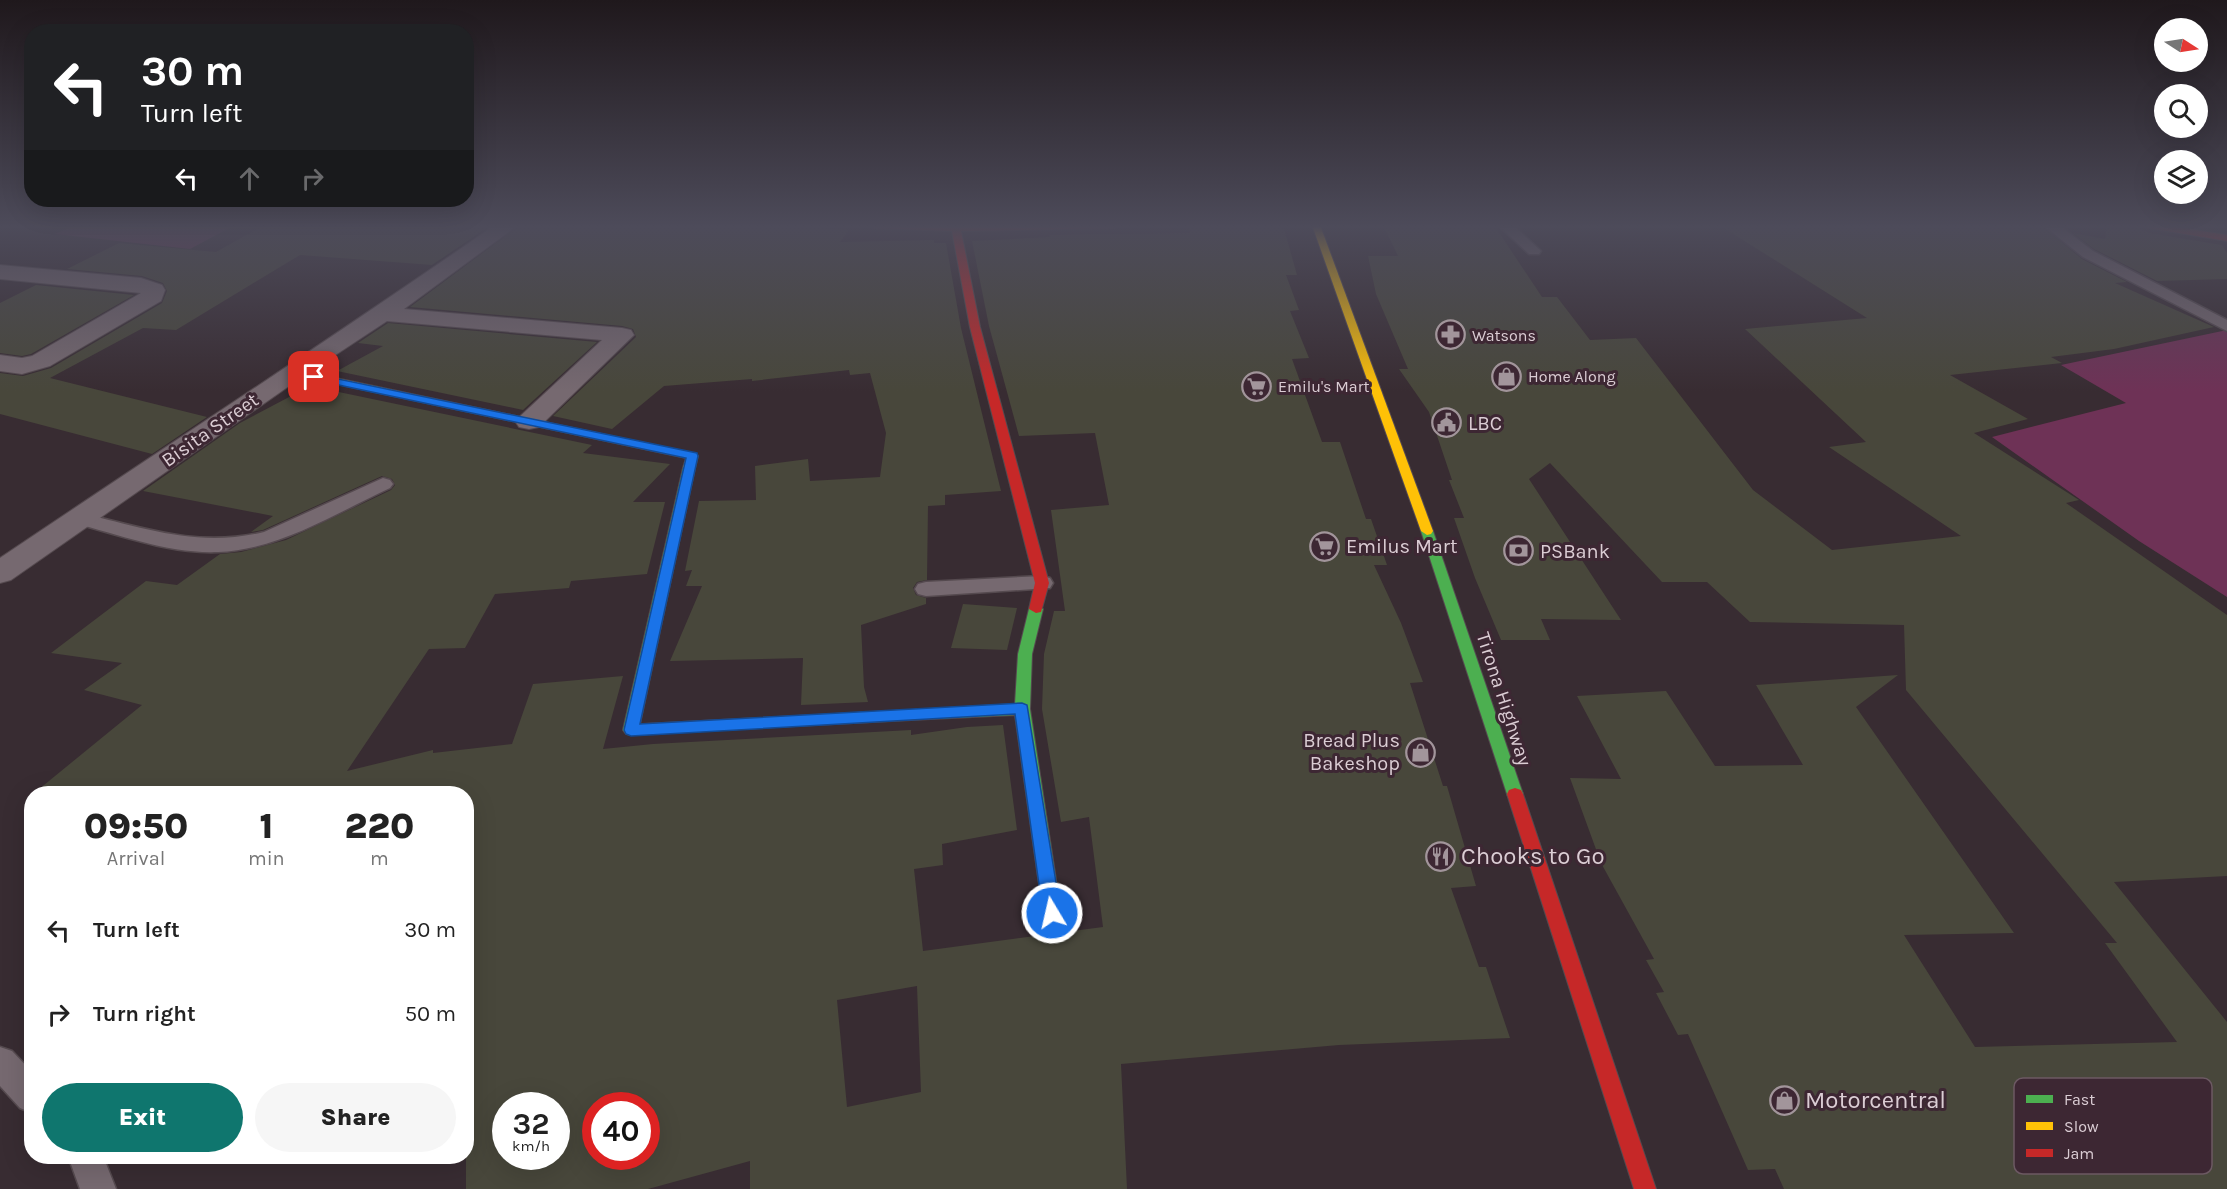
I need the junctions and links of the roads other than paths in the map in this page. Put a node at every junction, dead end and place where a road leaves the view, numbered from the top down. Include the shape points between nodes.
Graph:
1 (92, 280) edge
2 (429, 280) edge
3 (966, 280) edge
4 (1336, 280) edge
5 (2138, 280) edge
6 (382, 314) junction
7 (2227, 326) edge
8 (0, 363) edge
9 (293, 372) junction
10 (529, 421) junction
11 (382, 484) dead end
12 (81, 519) junction
13 (0, 573) edge
14 (1042, 583) junction
15 (926, 589) dead end
16 (1022, 709) junction
17 (1052, 913) dead end
18 (0, 1062) edge
19 (24, 1088) edge
20 (87, 1164) edge
21 (98, 1189) edge
22 (1645, 1189) edge

1 - 8 street via 141,285 154,290 153,296 41,361 22,366
2 - 6 street, Bisita Street
3 - 14 street
4 - 22 street, Tirona Highway via 1443,575
5 - 7 lane
6 - 9 street, Bisita Street
6 - 10 street via 622,335
9 - 10 street
9 - 12 street, Bisita Street
10 - 16 street via 692,456 631,730
11 - 12 lane via 271,536 244,543 217,546 168,542
12 - 13 street, Bisita Street
14 - 15 lane
14 - 16 street via 1025,654
16 - 17 street
18 - 19 lane
20 - 21 lane

